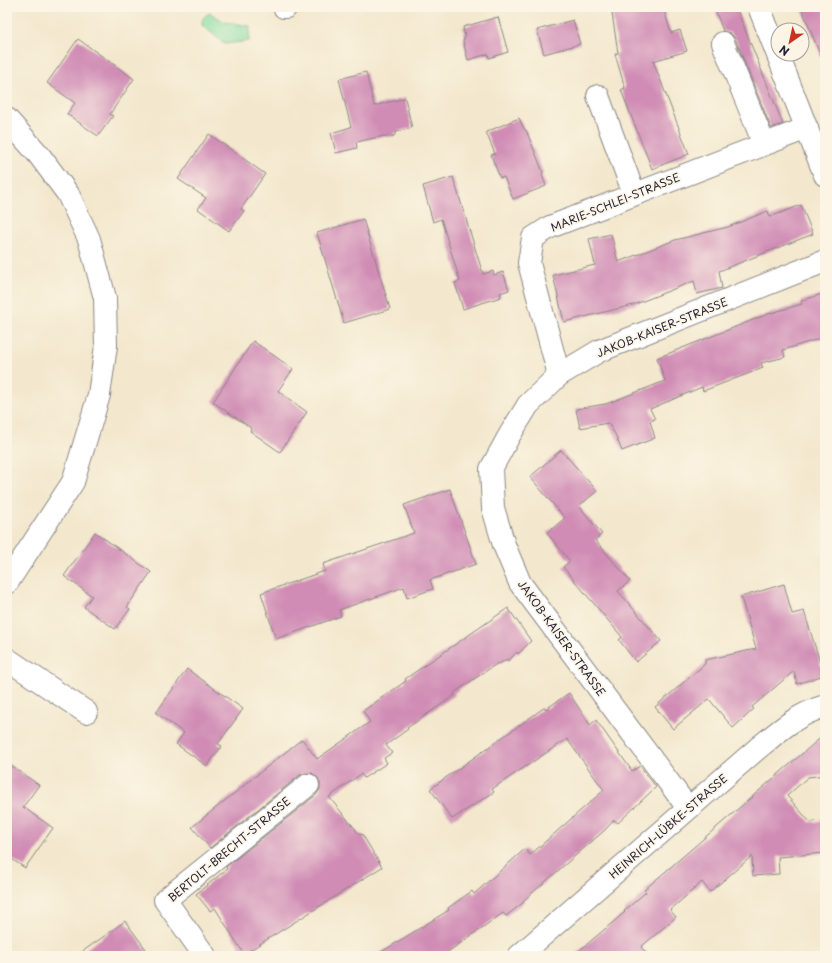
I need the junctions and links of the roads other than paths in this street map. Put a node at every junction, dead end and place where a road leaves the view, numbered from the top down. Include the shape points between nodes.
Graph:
1 (759, 7) edge
2 (723, 42) dead end
3 (598, 96) dead end
4 (7, 119) edge
5 (807, 128) junction
6 (764, 144) junction
7 (825, 174) edge
8 (634, 194) junction
9 (825, 261) edge
10 (559, 375) junction
11 (7, 583) edge
12 (7, 659) edge
13 (825, 706) edge
14 (86, 712) dead end
15 (308, 785) dead end
16 (688, 808) junction
17 (206, 956) edge
18 (518, 956) edge

1 - 5 street
2 - 6 street
3 - 8 street
4 - 11 street via 39,155 68,194 89,239 105,298 106,346 99,395 73,482
5 - 6 street, MARIE-SCHLEI-STRASSE
5 - 7 street
6 - 8 street, MARIE-SCHLEI-STRASSE
8 - 10 street, MARIE-SCHLEI-STRASSE via 550,227 533,238 529,263
9 - 10 street, JAKOB-KAISER-STRASSE via 599,351
10 - 16 street, JAKOB-KAISER-STRASSE via 528,406 491,469 493,508 504,545 520,583
12 - 14 street
13 - 16 street, HEINRICH-LÜBKE-STRASSE via 791,721
15 - 17 street, BERTOLT-BRECHT-STRASSE via 165,900
16 - 18 street, HEINRICH-LÜBKE-STRASSE

